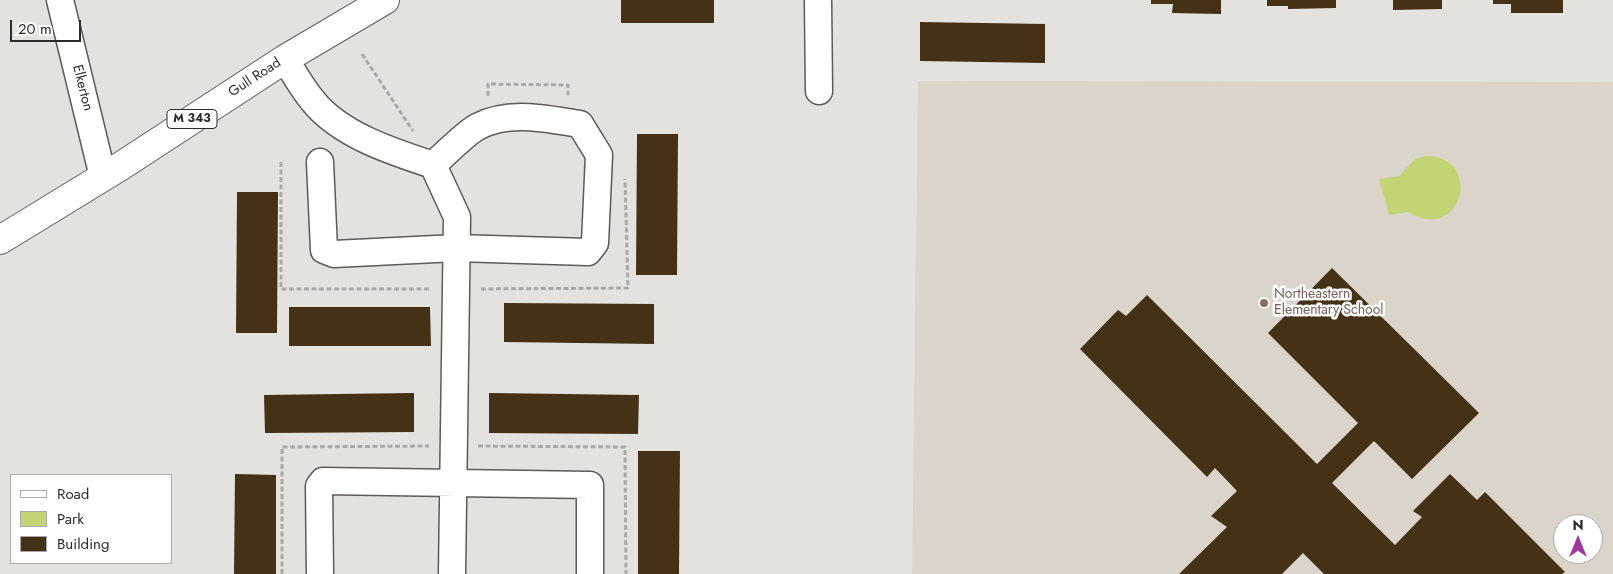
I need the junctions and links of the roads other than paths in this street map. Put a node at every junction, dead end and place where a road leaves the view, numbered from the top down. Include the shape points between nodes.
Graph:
1 (60, 0) edge
2 (385, 0) edge
3 (818, 0) edge
4 (285, 59) junction
5 (819, 91) dead end
6 (320, 162) dead end
7 (433, 165) junction
8 (103, 177) junction
9 (0, 240) edge
10 (456, 248) junction
11 (453, 483) junction
12 (320, 574) edge
13 (452, 574) edge
14 (590, 574) edge

1 - 8 street, Elkerton
2 - 4 main road, Gull Road / M 343
3 - 5 street
4 - 7 street via 313,102 335,122 381,148
4 - 8 main road, Gull Road / M 343
6 - 10 street via 324,250 334,254
7 - 10 street via 457,217
7 - 10 street via 476,127 531,116 580,124 599,154 595,242 588,252
8 - 9 main road, Gull Road / M 343
10 - 11 street
11 - 12 street via 324,481 319,486
11 - 13 street
11 - 14 street via 590,485

